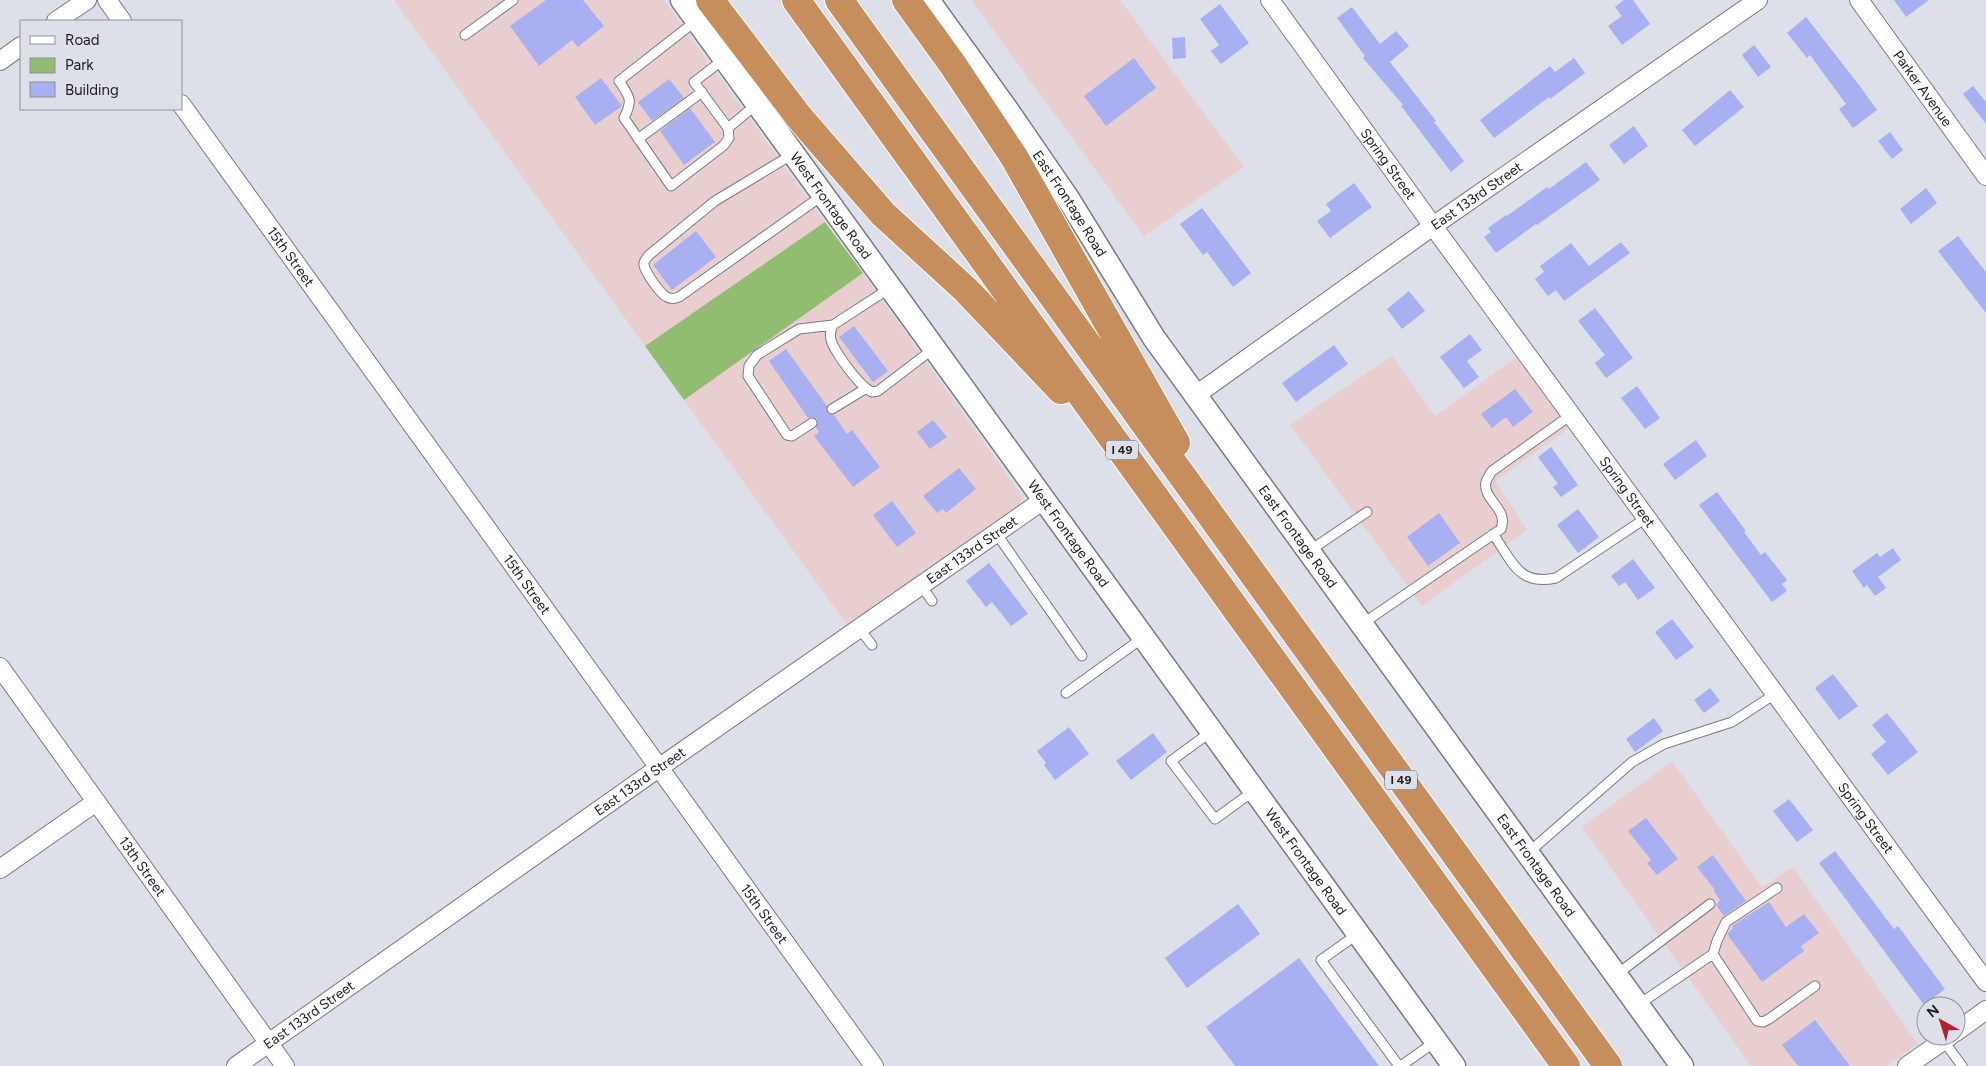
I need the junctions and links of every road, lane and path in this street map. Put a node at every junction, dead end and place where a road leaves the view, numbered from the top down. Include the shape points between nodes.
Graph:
1 (87, 0) edge
2 (107, 0) edge
3 (513, 0) edge
4 (682, 0) edge
5 (796, 0) edge
6 (839, 0) edge
7 (906, 0) edge
8 (928, 0) edge
9 (1270, 0) edge
10 (1758, 0) edge
11 (1859, 0) edge
12 (703, 10) edge
13 (57, 20) edge
14 (121, 20) edge
15 (465, 35) dead end
16 (20, 47) edge
17 (725, 58) junction
18 (0, 61) edge
19 (702, 92) junction
20 (757, 104) junction
21 (182, 105) edge
22 (728, 128) junction
23 (638, 139) junction
24 (793, 154) junction
25 (1986, 176) edge
26 (823, 195) junction
27 (1433, 226) junction
28 (890, 288) junction
29 (833, 325) junction
30 (934, 348) junction
31 (864, 389) junction
32 (1196, 395) junction
33 (832, 409) dead end
34 (1571, 415) junction
35 (812, 423) dead end
36 (1138, 472) junction
37 (1194, 494) junction
38 (1045, 499) junction
39 (1367, 512) dead end
40 (1646, 518) junction
41 (996, 533) junction
42 (1493, 534) junction
43 (1308, 551) junction
44 (921, 585) junction
45 (932, 601) dead end
46 (1362, 624) junction
47 (859, 628) junction
48 (1144, 636) junction
49 (872, 645) dead end
50 (1082, 656) dead end
51 (0, 667) edge
52 (1066, 693) dead end
53 (1775, 694) junction
54 (1212, 730) junction
55 (660, 766) junction
56 (1255, 790) junction
57 (96, 802) junction
58 (1527, 854) junction
59 (0, 869) edge
60 (1777, 888) dead end
61 (1710, 904) dead end
62 (1359, 933) junction
63 (1713, 954) junction
64 (1616, 975) junction
65 (1986, 982) edge
66 (1815, 986) dead end
67 (1638, 1005) junction
68 (1986, 1010) edge
69 (1966, 1024) edge
70 (1436, 1041) junction
71 (268, 1043) junction
72 (1936, 1046) edge
73 (1954, 1046) edge
74 (236, 1066) edge
75 (285, 1066) edge
76 (874, 1066) edge
77 (1400, 1066) edge
78 (1454, 1066) edge
79 (1566, 1066) edge
80 (1608, 1066) edge
81 (1682, 1066) edge
82 (1907, 1066) edge
83 (1962, 1066) edge

1 - 13 street
2 - 14 street
3 - 15 lane
4 - 12 street, West Frontage Road
5 - 36 highway, I 49
6 - 37 highway, I 49
7 - 37 highway via 991,120 1048,214 1175,440
8 - 32 street, East Frontage Road via 1069,200 1154,338
9 - 27 street, Spring Street
10 - 27 street, East 133rd Street
11 - 25 street, Parker Avenue
12 - 17 street, West Frontage Road
12 - 23 lane via 620,81 630,98 624,118
12 - 36 highway via 883,214 966,290
16 - 18 street
17 - 19 lane via 694,82
17 - 20 street, West Frontage Road
19 - 22 lane
19 - 23 lane
20 - 22 lane
20 - 24 street, West Frontage Road
21 - 55 street, 15th Street
22 - 23 lane via 729,138 723,146 671,186
24 - 26 street, West Frontage Road
24 - 26 lane via 715,201 649,255 644,261 648,274 665,297 679,297
26 - 28 street, West Frontage Road
27 - 32 street, East 133rd Street
27 - 34 street, Spring Street
28 - 29 lane
28 - 30 street, West Frontage Road
29 - 31 lane via 830,332 832,343
29 - 35 lane via 799,328 757,355 749,366 748,376 787,434 792,436
30 - 31 lane via 878,391
30 - 38 street, West Frontage Road
31 - 33 lane
32 - 43 street, East Frontage Road
34 - 40 street, Spring Street
34 - 42 lane via 1492,471 1486,483 1487,492 1504,521 1501,529
36 - 79 highway, I 49
37 - 80 highway, I 49
38 - 41 street, East 133rd Street
38 - 48 street, West Frontage Road
39 - 43 lane
40 - 42 lane via 1556,578 1543,581 1521,574
40 - 53 street, Spring Street
41 - 44 street, East 133rd Street
41 - 50 lane
42 - 46 lane
43 - 46 street, East Frontage Road
44 - 45 lane
44 - 47 street, East 133rd Street
46 - 58 street, East Frontage Road
47 - 49 lane
47 - 55 street, East 133rd Street
48 - 52 lane
48 - 54 street, West Frontage Road
51 - 57 street, 13th Street
53 - 58 lane via 1732,722 1664,744 1632,762
53 - 65 street, Spring Street
54 - 56 street, West Frontage Road
54 - 56 lane via 1171,761 1215,818
55 - 71 street, East 133rd Street
55 - 76 street, 15th Street
56 - 62 street, West Frontage Road
57 - 59 street
57 - 71 street, 13th Street
58 - 64 street, East Frontage Road
60 - 63 lane via 1726,922
61 - 64 lane
62 - 70 street, West Frontage Road
62 - 77 lane via 1321,960
63 - 66 lane via 1757,1021 1769,1019
63 - 67 lane
64 - 67 street, East Frontage Road
67 - 81 street, East Frontage Road
68 - 69 street
70 - 77 lane
70 - 78 street, West Frontage Road
71 - 74 street, East 133rd Street
71 - 75 street, 13th Street
72 - 82 street
73 - 83 lane

